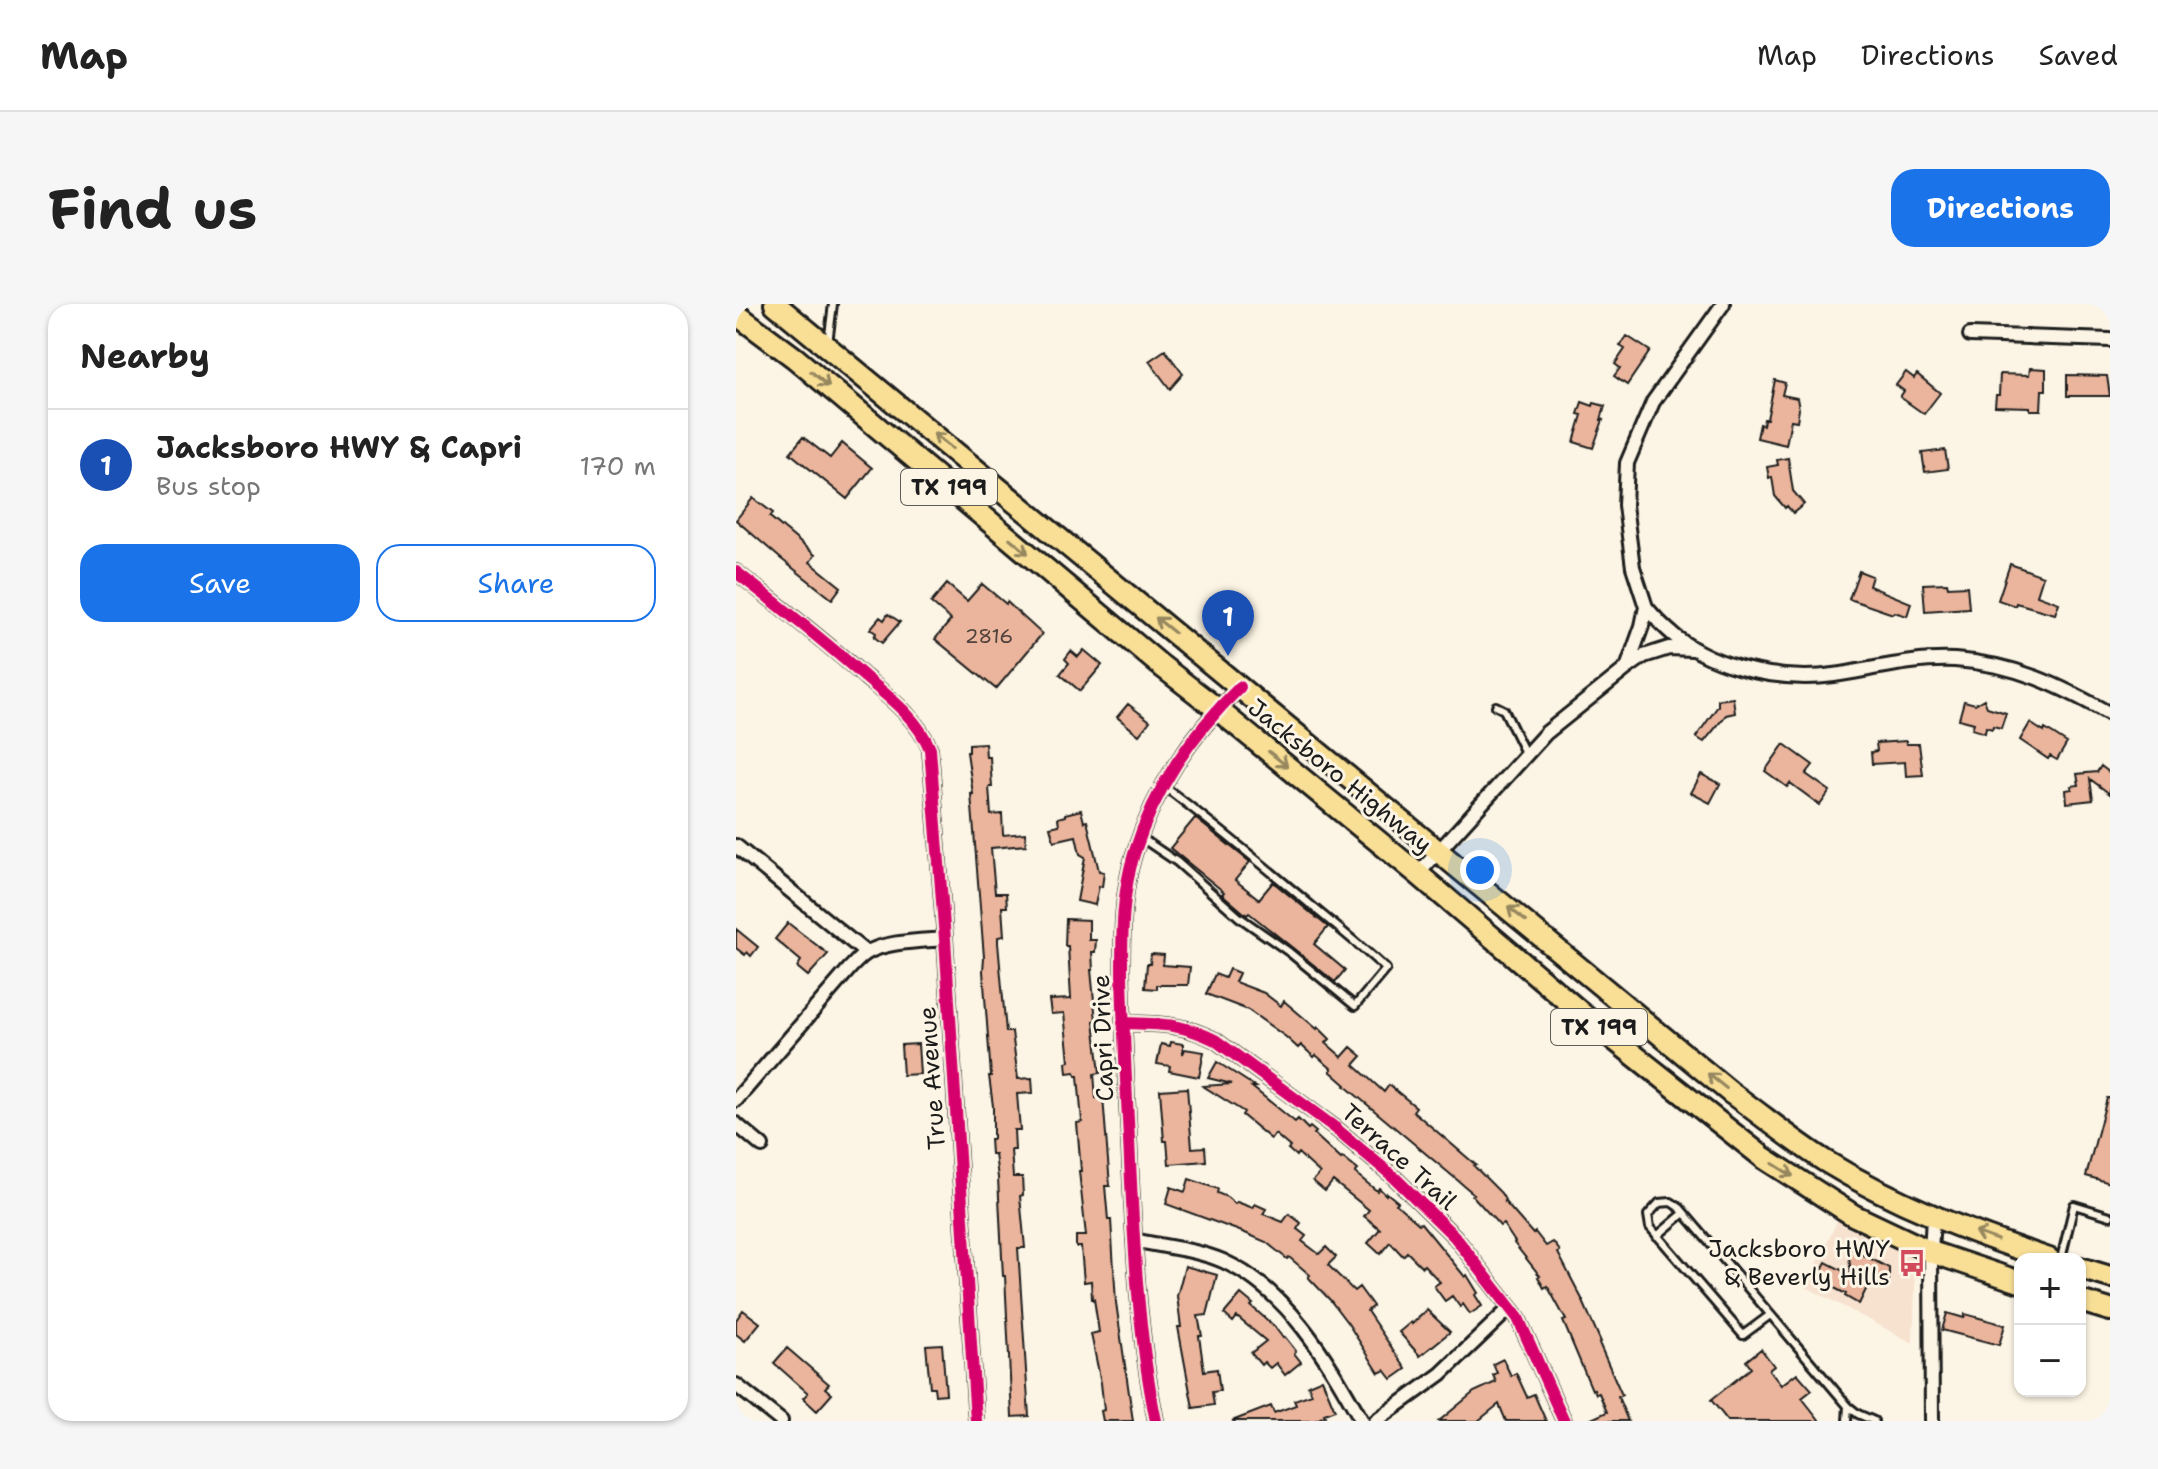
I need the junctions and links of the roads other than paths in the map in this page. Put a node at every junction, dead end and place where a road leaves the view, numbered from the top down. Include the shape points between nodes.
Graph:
1 (775, 304) edge
2 (833, 304) edge
3 (1723, 304) edge
4 (736, 314) edge
5 (1970, 335) dead end
6 (2110, 340) edge
7 (820, 341) junction
8 (795, 358) junction
9 (736, 572) edge
10 (1646, 607) junction
11 (1696, 650) junction
12 (1627, 668) junction
13 (1240, 687) junction
14 (1496, 706) dead end
15 (1217, 709) junction
16 (2110, 714) edge
17 (1526, 755) junction
18 (1162, 785) junction
19 (1140, 837) junction
20 (736, 846) edge
21 (1439, 851) junction
22 (1418, 874) junction
23 (945, 939) junction
24 (866, 953) junction
25 (1123, 1023) junction
26 (736, 1100) edge
27 (736, 1124) edge
28 (762, 1146) dead end
29 (1684, 1213) junction
30 (2110, 1216) edge
31 (1933, 1217) junction
32 (1657, 1236) junction
33 (1134, 1240) junction
34 (1931, 1252) junction
35 (2032, 1253) edge
36 (2062, 1253) edge
37 (2086, 1270) edge
38 (2110, 1277) edge
39 (2014, 1280) edge
40 (2086, 1303) edge
41 (1510, 1308) junction
42 (2110, 1310) edge
43 (1770, 1315) junction
44 (736, 1385) edge
45 (1848, 1406) junction
46 (781, 1421) edge
47 (976, 1421) edge
48 (1156, 1421) edge
49 (1362, 1421) edge
50 (1376, 1421) edge
51 (1564, 1421) edge
52 (1847, 1421) edge
53 (1874, 1421) edge
54 (1932, 1421) edge

1 - 7 main road, Jacksboro Highway / TX 199
2 - 7 lane
3 - 10 street via 1653,402 1627,463 1625,505 1633,567
4 - 8 main road, Jacksboro Highway / TX 199
5 - 6 street
7 - 8 main road
13 -> 7 main road, Jacksboro Highway / TX 199
8 -> 15 main road, Jacksboro Highway / TX 199
9 - 23 street, True Avenue via 830,646 923,734 930,749
10 - 11 street
10 - 12 street
11 - 12 street via 1669,648
11 - 16 street via 1742,668 1793,678 1907,662 1989,664 2035,676
12 - 17 street
13 - 15 street, Capri Drive
13 - 21 main road, Jacksboro Highway / TX 199
14 - 17 lane via 1504,710
15 - 18 street, Capri Drive
15 -> 22 main road, Jacksboro Highway / TX 199
17 - 21 street
18 - 19 street, Capri Drive
18 - 19 lane via 1386,969 1355,1006
19 - 25 street, Capri Drive via 1122,920
20 - 24 street
21 - 22 street
31 -> 21 main road, Jacksboro Highway / TX 199 via 1824,1160 1743,1101
22 -> 34 main road, Jacksboro Highway / TX 199 via 1764,1158 1853,1215
23 - 24 street
23 - 47 street, True Avenue
24 - 26 street
25 - 33 street, Capri Drive
25 - 41 street, Terrace Trail via 1171,1024 1205,1034 1334,1127 1455,1237
27 - 28 street
29 - 32 lane
29 - 32 lane via 1671,1202 1659,1203 1648,1215
29 - 43 lane
30 - 36 lane via 2074,1205
31 - 34 street
35 -> 31 main road, Jacksboro Highway / TX 199
32 - 43 lane via 1743,1335
33 - 48 street, Capri Drive
33 - 49 street via 1198,1252 1254,1280 1304,1330
34 - 39 main road, Jacksboro Highway / TX 199
34 - 54 street
37 - 38 main road
40 - 42 main road
41 - 50 street via 1441,1374
41 - 51 street, Terrace Trail
43 - 45 lane
44 - 46 street
45 - 52 lane
45 - 53 lane

